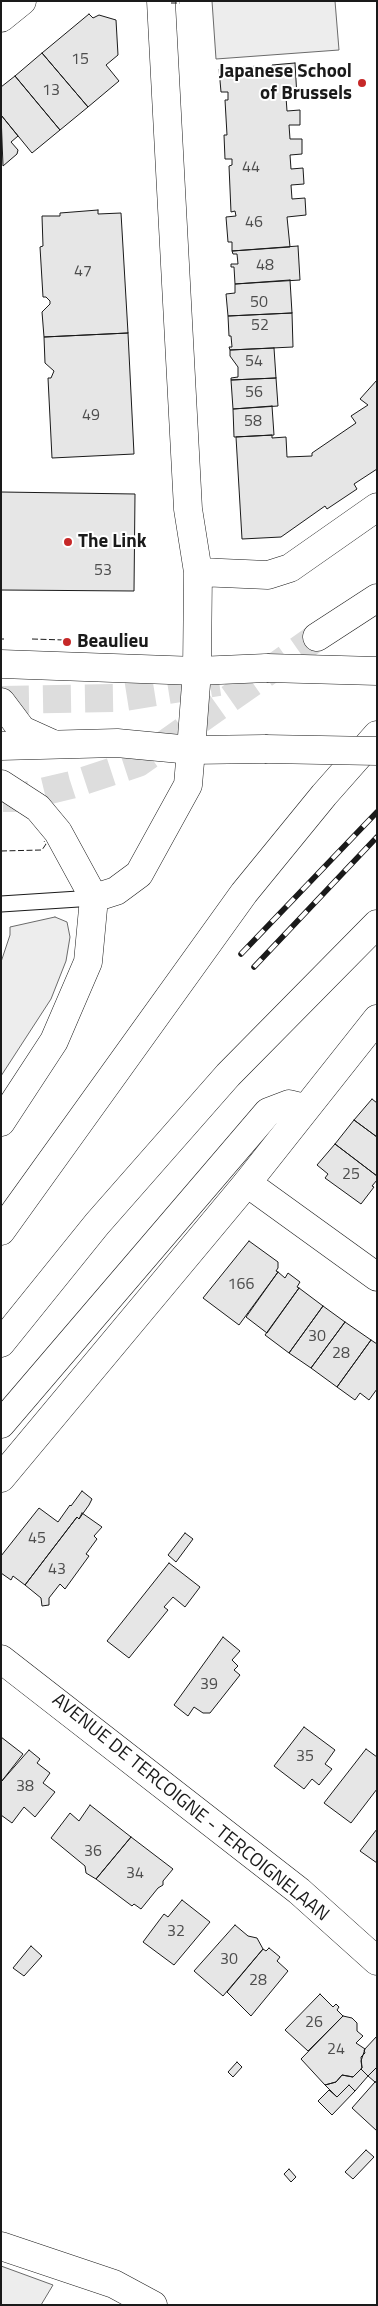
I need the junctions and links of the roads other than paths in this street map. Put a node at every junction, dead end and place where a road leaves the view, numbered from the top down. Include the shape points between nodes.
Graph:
1 (22, 1) edge
2 (161, 1) edge
3 (1, 18) edge
4 (377, 507) edge
5 (198, 572) junction
6 (377, 598) edge
7 (318, 637) tunnel mouth
8 (1, 664) edge
9 (197, 670) junction
10 (377, 671) edge
11 (1, 702) edge
12 (377, 734) edge
13 (53, 744) junction
14 (1, 746) edge
15 (191, 750) junction
16 (377, 751) edge
17 (1, 784) edge
18 (94, 898) junction
19 (1, 904) edge
20 (377, 924) edge
21 (377, 1019) edge
22 (305, 1108) junction
23 (1, 1122) edge
24 (247, 1183) junction
25 (1, 1232) edge
26 (377, 1277) edge
27 (1, 1343) edge
28 (1, 1424) edge
29 (1, 1478) edge
30 (1, 1659) edge
31 (377, 1961) edge
32 (1, 2246) edge
33 (153, 2305) edge

1 - 3 main road
2 - 5 main road via 188,509
4 - 5 main road via 290,568 268,575
5 - 9 main road
6 - 7 main road
8 - 9 main road
9 - 10 main road, bridge
9 - 15 main road
11 - 13 main road via 22,730
12 - 25 main road via 244,893
13 - 14 main road
13 - 15 main road via 117,743
15 - 16 main road, bridge
15 - 18 main road via 188,785 139,874 116,891
17 - 18 main road via 38,808 48,820 71,852
18 - 19 lane
18 - 23 main road via 88,962 54,1041
20 - 27 main road via 228,1074 97,1224
21 - 22 main road
22 - 24 main road
22 - 28 main road via 289,1104 268,1112
24 - 26 main road
24 - 29 main road
30 - 31 main road, AVENUE DE TERCOIGNE - TERCOIGNELAAN via 299,1890
32 - 33 main road via 114,2284

